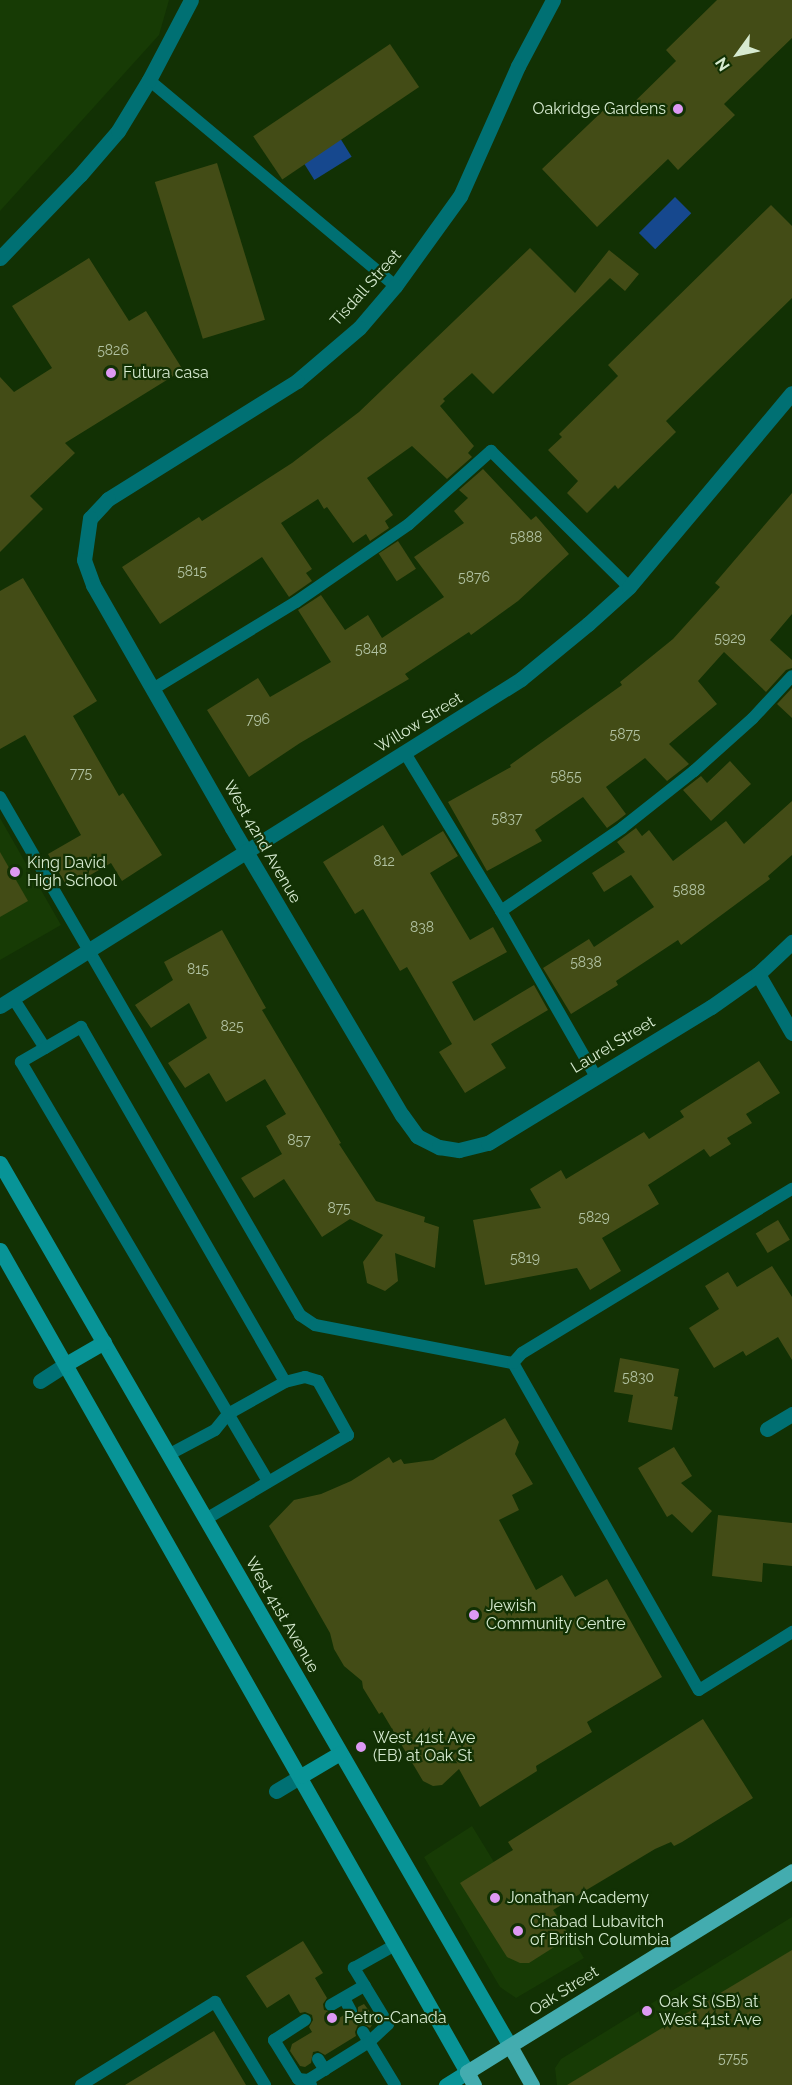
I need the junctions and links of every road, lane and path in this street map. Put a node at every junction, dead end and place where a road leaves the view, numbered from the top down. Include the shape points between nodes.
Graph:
1 (191, 0) edge
2 (553, 0) edge
3 (149, 80) junction
4 (0, 258) edge
5 (395, 286) junction
6 (792, 393) edge
7 (86, 537) joint
8 (629, 587) junction
9 (792, 676) edge
10 (153, 689) junction
11 (405, 753) junction
12 (0, 796) edge
13 (246, 852) junction
14 (501, 911) junction
15 (792, 942) edge
16 (90, 950) junction
17 (758, 974) junction
18 (14, 998) junction
19 (0, 1006) edge
20 (792, 1033) edge
21 (45, 1047) junction
22 (596, 1077) junction
23 (439, 1147) joint
24 (0, 1163) edge
25 (792, 1190) edge
26 (0, 1251) edge
27 (104, 1342) junction
28 (513, 1363) junction
29 (66, 1364) junction
30 (40, 1381) dead end
31 (285, 1382) junction
32 (228, 1414) junction
33 (792, 1414) edge
34 (767, 1429) dead end
35 (168, 1455) junction
36 (268, 1482) junction
37 (206, 1519) junction
38 (792, 1632) edge
39 (340, 1753) junction
40 (301, 1776) junction
41 (276, 1791) dead end
42 (792, 1871) edge
43 (395, 1945) junction
44 (365, 1985) junction
45 (344, 1998) junction
46 (331, 2005) dead end
47 (351, 2012) dead end
48 (305, 2037) dead end
49 (366, 2037) junction
50 (510, 2046) junction
51 (471, 2079) edge
52 (309, 2083) edge
53 (81, 2085) edge
54 (265, 2085) edge
55 (395, 2085) edge
56 (446, 2085) edge
57 (532, 2085) edge

1 - 3 street
2 - 5 street, Tisdall Street via 518,66 460,196
3 - 4 street via 118,131
3 - 5 lane
5 - 7 street, Tisdall Street via 359,328 297,381 108,499 90,519
6 - 8 street, Willow Street
7 - 10 street, West 42nd Avenue via 84,560 93,585
8 - 10 lane via 490,451 409,524 296,602
8 - 11 street, Willow Street via 521,679
9 - 14 lane via 753,718 694,771 613,834
10 - 13 street, West 42nd Avenue
11 - 13 street, Willow Street
11 - 14 lane
12 - 16 lane
13 - 16 street, Willow Street
13 - 23 street, West 42nd Avenue via 402,1115 417,1136
14 - 22 lane
15 - 17 street, Laurel Street
16 - 18 street, Willow Street
16 - 28 lane via 300,1315 315,1325
17 - 20 street
17 - 22 street, Laurel Street
18 - 19 street, Willow Street
18 - 21 lane
21 - 31 lane via 81,1027
21 - 32 lane via 21,1062
22 - 23 street, Laurel Street via 488,1143 459,1150
24 - 27 main road, West 41st Avenue
25 - 28 lane via 522,1353
26 - 29 main road
27 - 29 main road
27 - 35 main road, West 41st Avenue
28 - 38 lane via 699,1690
29 - 30 street
29 - 40 main road
31 - 32 lane
31 - 36 lane via 305,1377 318,1381 348,1435
32 - 35 lane via 215,1430
32 - 36 lane
33 - 34 street
35 - 37 main road, West 41st Avenue
36 - 37 lane
37 - 39 main road, West 41st Avenue
39 - 40 main road
39 - 50 main road, West 41st Avenue
40 - 41 street
40 - 43 main road
42 - 50 main road, Oak Street
43 - 44 lane via 354,1968
43 - 51 main road
44 - 45 lane
44 - 49 lane via 388,2024
45 - 46 lane
45 - 47 lane
48 - 52 lane via 301,2022 274,2040 298,2079
49 - 52 lane via 321,2064
49 - 55 lane
50 - 51 main road, Oak Street
50 - 57 main road, West 41st Avenue
51 - 56 main road, Oak Street
53 - 54 lane via 215,2002

